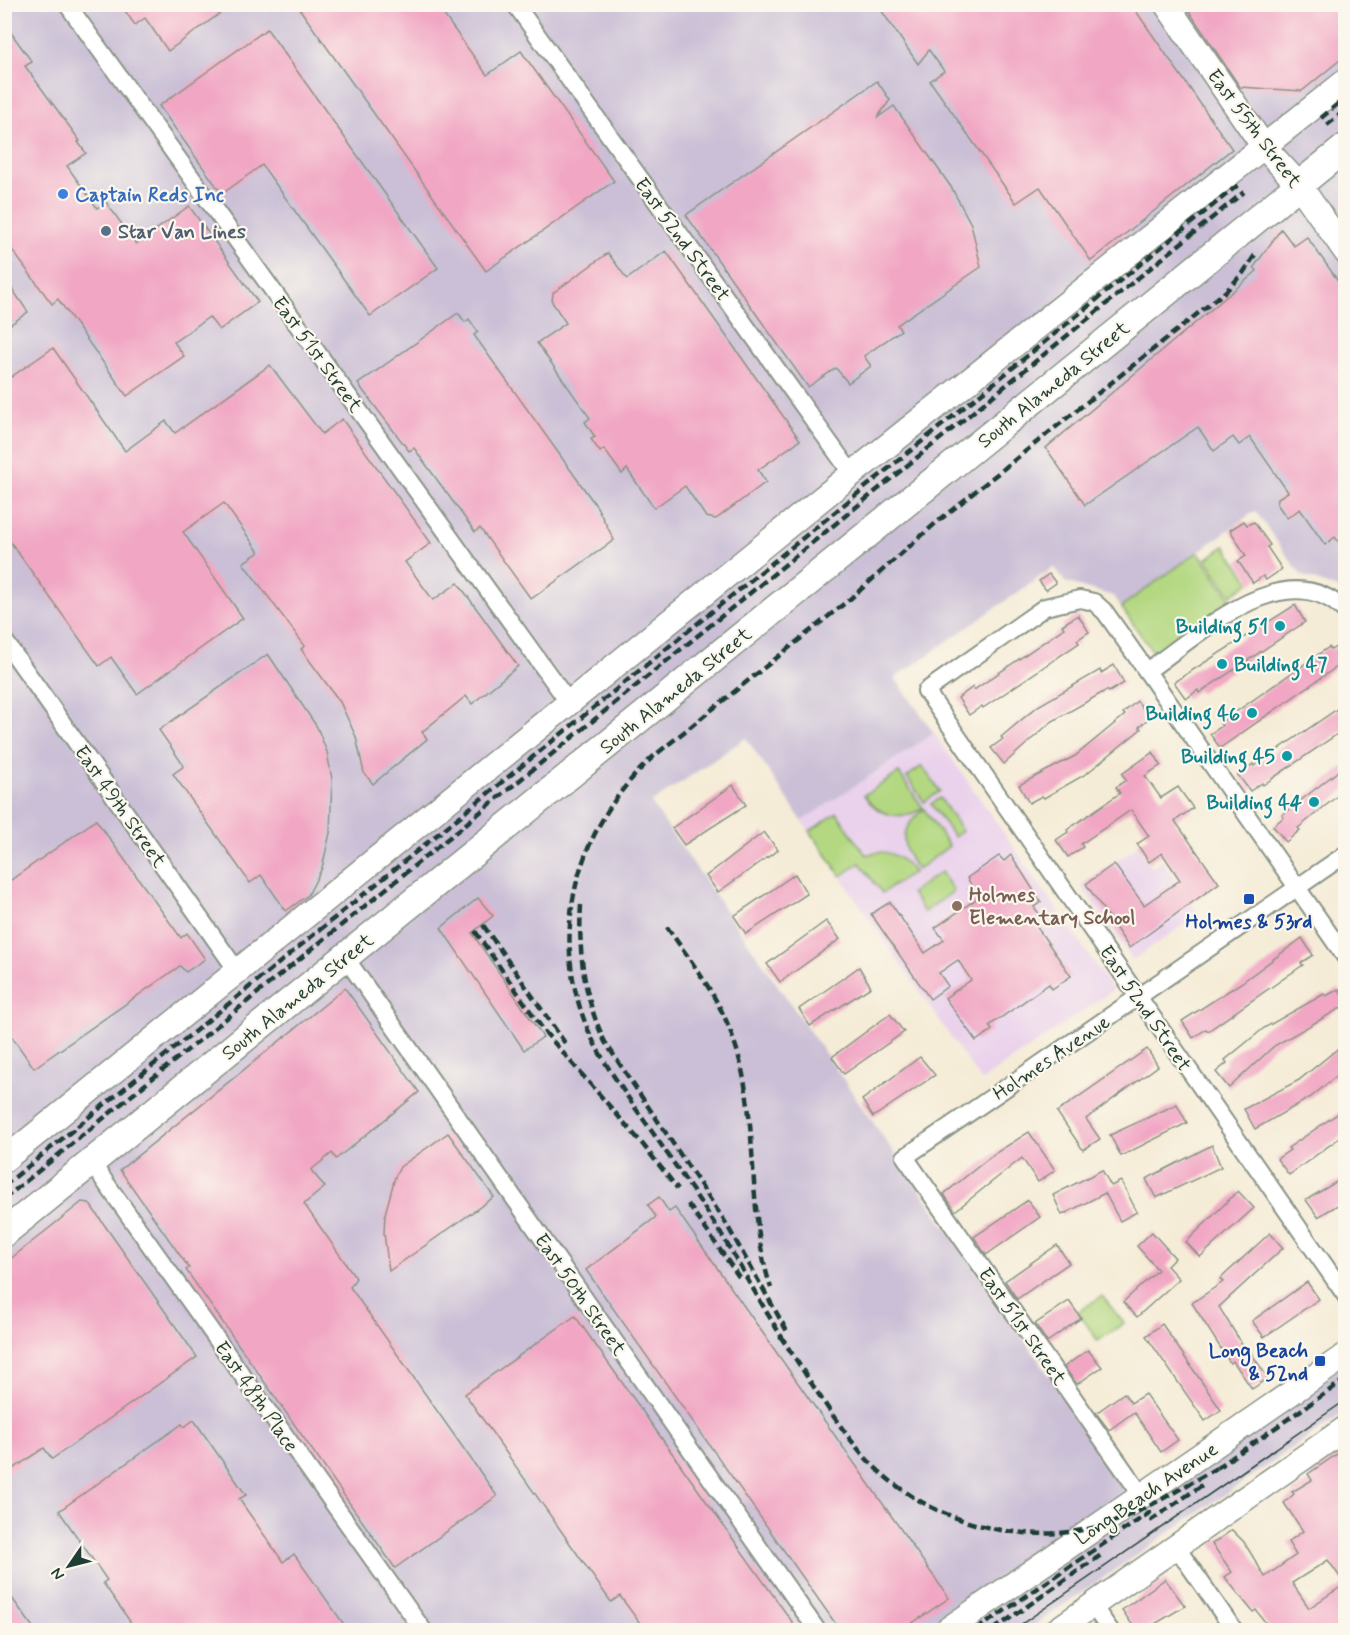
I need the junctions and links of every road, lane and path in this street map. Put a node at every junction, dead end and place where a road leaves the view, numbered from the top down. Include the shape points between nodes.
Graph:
1 (67, 4) edge
2 (515, 4) edge
3 (1166, 4) edge
4 (1346, 81) edge
5 (1264, 147) junction
6 (1346, 147) edge
7 (1299, 185) junction
8 (1346, 252) edge
9 (852, 474) junction
10 (1345, 611) edge
11 (4, 640) edge
12 (1147, 671) junction
13 (569, 704) junction
14 (1346, 854) edge
15 (1297, 888) junction
16 (345, 957) junction
17 (1346, 958) edge
18 (238, 972) junction
19 (1138, 997) junction
20 (905, 1157) joint
21 (4, 1160) edge
22 (91, 1162) junction
23 (4, 1233) edge
24 (1346, 1296) edge
25 (1346, 1355) edge
26 (1346, 1428) edge
27 (1142, 1496) junction
28 (1177, 1548) junction
29 (1093, 1606) junction
30 (423, 1630) edge
31 (817, 1630) edge
32 (947, 1630) edge
33 (1057, 1630) edge
34 (1110, 1630) edge
35 (1234, 1630) edge

1 - 13 street, East 51st Street
2 - 9 street, East 52nd Street
3 - 5 street, East 55th Street
4 - 5 street
5 - 7 street, East 55th Street
5 - 9 street
6 - 7 main road, South Alameda Street
7 - 8 street, East 55th Street
7 - 16 main road, South Alameda Street
9 - 13 street
10 - 12 street via 1320,595 1304,591 1271,592 1236,609
11 - 18 street, East 49th Street
12 - 15 street
12 - 19 street, East 52nd Street via 1104,612 1094,602 1080,599 1045,606 926,691
13 - 18 street
14 - 15 street, Holmes Avenue
15 - 17 street
15 - 19 street, Holmes Avenue
16 - 22 main road, South Alameda Street
16 - 31 street, East 50th Street
18 - 21 street
19 - 20 street, Holmes Avenue
19 - 24 street, East 52nd Street
20 - 27 street, East 51st Street
22 - 23 main road, South Alameda Street
22 - 30 street, East 48th Place
25 - 27 street, Long Beach Avenue
26 - 28 street
27 - 32 street, Long Beach Avenue
28 - 29 street
28 - 35 street
29 - 33 street
29 - 34 street

